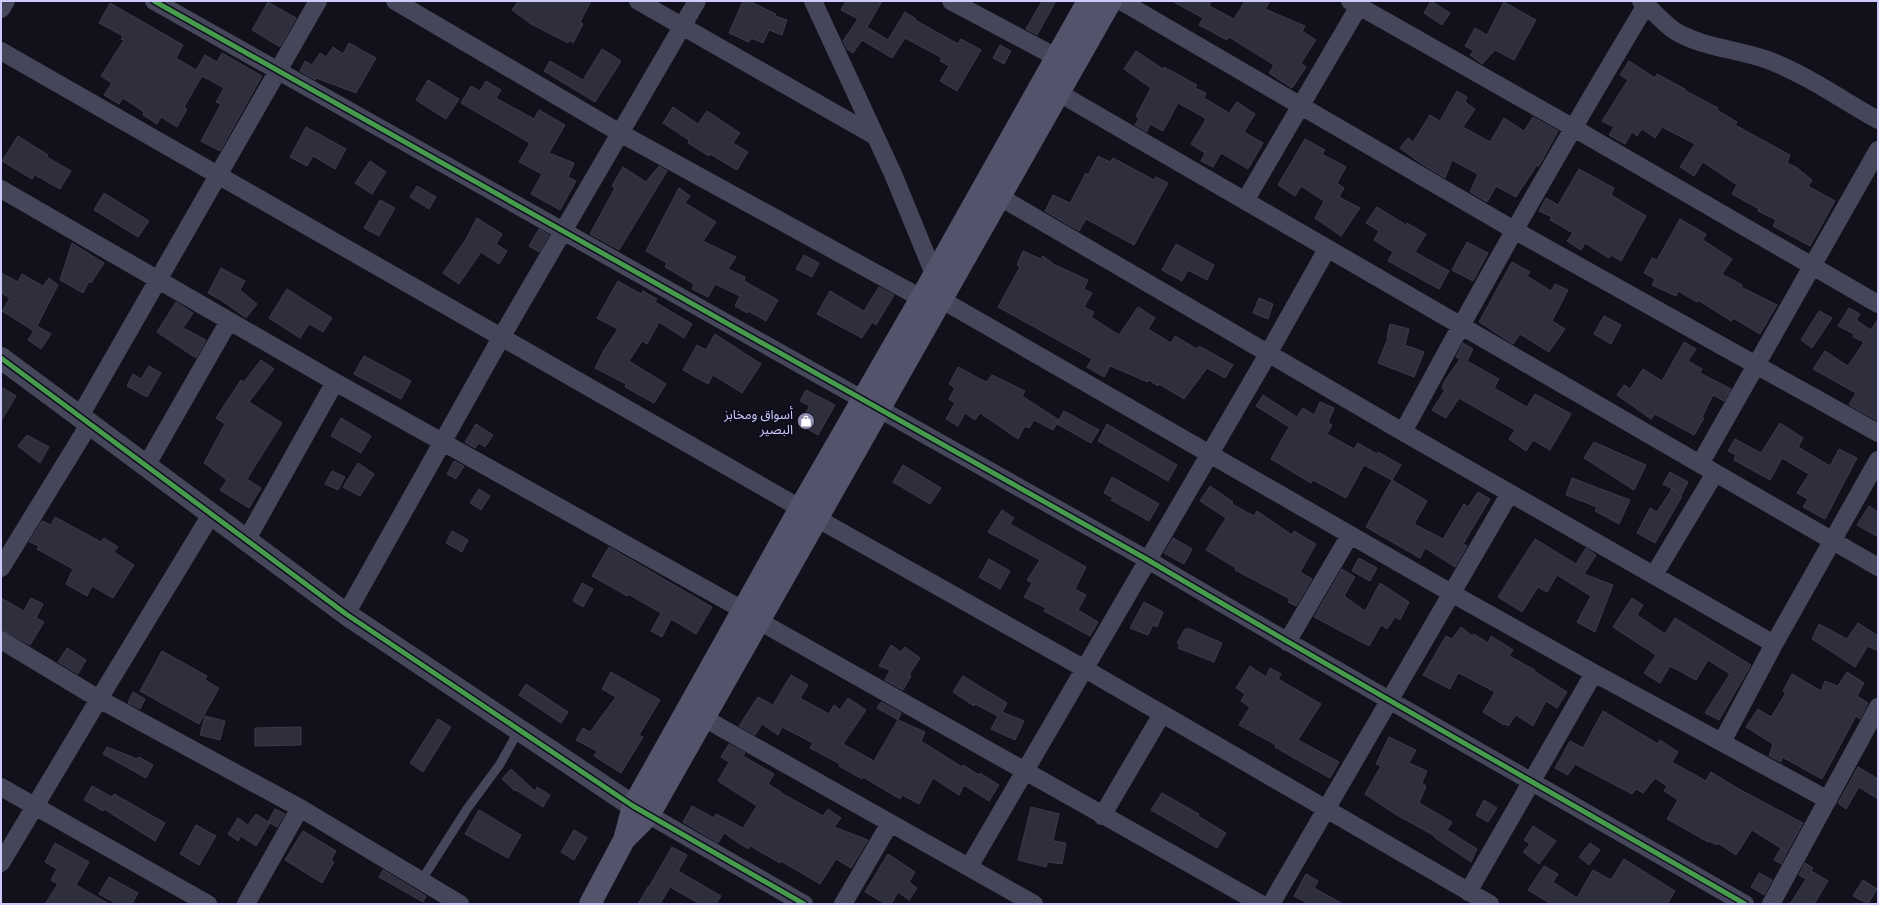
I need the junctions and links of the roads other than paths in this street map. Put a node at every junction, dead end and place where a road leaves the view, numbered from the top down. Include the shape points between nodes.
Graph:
1 (6, 1) edge
2 (154, 1) edge
3 (318, 1) edge
4 (395, 1) edge
5 (638, 1) edge
6 (697, 1) edge
7 (813, 1) edge
8 (951, 1) edge
9 (1088, 1) edge
10 (1111, 1) edge
11 (1121, 1) edge
12 (1643, 3) edge
13 (1354, 4) edge
14 (1, 9) edge
15 (683, 27) junction
16 (1, 51) edge
17 (1056, 57) junction
18 (277, 72) junction
19 (1059, 93) junction
20 (1300, 104) junction
21 (1878, 120) edge
22 (1572, 127) junction
23 (620, 133) junction
24 (875, 136) junction
25 (1878, 150) edge
26 (218, 175) junction
27 (1, 189) edge
28 (1000, 197) junction
29 (1245, 202) junction
30 (1514, 230) junction
31 (563, 232) junction
32 (1327, 249) junction
33 (1813, 266) junction
34 (934, 274) junction
35 (158, 280) junction
36 (921, 298) junction
37 (942, 300) junction
38 (1878, 304) edge
39 (229, 321) junction
40 (1460, 325) junction
41 (502, 336) junction
42 (1268, 354) junction
43 (1, 358) edge
44 (1756, 366) junction
45 (335, 382) junction
46 (871, 405) junction
47 (85, 420) junction
48 (1403, 432) junction
49 (1878, 434) edge
50 (442, 443) junction
51 (1209, 454) junction
52 (1878, 460) edge
53 (1700, 464) junction
54 (146, 466) junction
55 (1715, 473) junction
56 (1510, 493) junction
57 (212, 513) junction
58 (809, 513) junction
59 (1350, 535) junction
60 (247, 539) junction
61 (1832, 540) junction
62 (1148, 560) junction
63 (1878, 567) edge
64 (1, 568) edge
65 (1654, 575) junction
66 (1453, 594) junction
67 (346, 614) junction
68 (751, 615) junction
69 (1, 640) edge
70 (1287, 642) junction
71 (1774, 644) junction
72 (1085, 669) junction
73 (1594, 673) junction
74 (99, 699) junction
75 (1389, 701) junction
76 (1878, 707) edge
77 (1162, 714) junction
78 (704, 718) junction
79 (519, 730) junction
80 (1722, 742) junction
81 (1024, 772) junction
82 (1533, 781) junction
83 (1, 787) edge
84 (1828, 800) junction
85 (34, 806) junction
86 (300, 808) junction
87 (1327, 808) junction
88 (641, 810) junction
89 (1102, 816) junction
90 (890, 823) junction
91 (1, 863) edge
92 (969, 867) junction
93 (421, 881) junction
94 (1468, 892) junction
95 (208, 904) edge
96 (246, 904) edge
97 (460, 904) edge
98 (590, 904) edge
99 (804, 904) edge
100 (843, 904) edge
101 (1034, 904) edge
102 (1261, 904) edge
103 (1271, 904) edge
104 (1490, 904) edge
105 (1745, 904) edge
106 (1771, 904) edge

1 - 14 street
2 - 18 street
3 - 18 street
4 - 23 street
5 - 15 street
6 - 15 street
7 - 24 street
8 - 17 street
9 - 17 main road
10 - 19 main road
11 - 20 street
12 - 21 street via 1675,31 1716,47 1746,53 1799,74
12 - 22 street
13 - 20 street
13 - 22 street
15 - 23 street
15 - 24 street
16 - 26 street
17 - 34 main road
18 - 26 street
18 - 31 street
19 - 28 main road
19 - 29 street
20 - 29 street
20 - 30 street
22 - 30 street
22 - 33 street
23 - 31 street
23 - 36 street
24 - 34 street via 909,210
25 - 33 street
26 - 35 street
26 - 41 street
27 - 35 street
28 - 37 main road
28 - 42 street
29 - 32 street
30 - 40 street
30 - 44 street
31 - 41 street
31 - 46 street
32 - 40 street
32 - 42 street
33 - 38 street
33 - 44 street
34 - 36 main road
35 - 39 street
35 - 47 street
36 - 46 main road
37 - 46 main road
37 - 51 street
39 - 45 street
39 - 54 street
40 - 48 street
40 - 53 street
41 - 50 street
41 - 58 street
42 - 48 street
42 - 51 street
43 - 47 street
44 - 49 street
44 - 53 street
45 - 50 street
45 - 60 street
46 - 58 main road
46 - 62 street
47 - 54 street
47 - 64 street
48 - 56 street
50 - 67 street
50 - 68 street
51 - 59 street
51 - 62 street
52 - 61 street
53 - 55 street
54 - 57 street
55 - 61 street
55 - 65 street
56 - 65 street
56 - 66 street
57 - 60 street
57 - 74 street
58 - 68 main road
58 - 72 street
59 - 66 street
59 - 70 street
60 - 67 street
61 - 63 street
61 - 71 street
62 - 70 street
62 - 72 street
65 - 71 street
66 - 73 street
66 - 75 street
67 - 79 street
68 - 78 main road
68 - 81 street
68 - 88 main road
69 - 74 street
70 - 75 street
71 - 80 street
72 - 77 street
72 - 81 street
73 - 80 street
73 - 82 street
74 - 85 street
74 - 86 street
75 - 82 street
75 - 87 street
76 - 84 street
77 - 87 street
77 - 89 street
78 - 88 main road
78 - 90 street
79 - 88 street
79 - 93 lane via 500,764
80 - 84 street
81 - 89 street
81 - 92 street
82 - 94 street
82 - 105 street
83 - 85 street
84 - 106 street
85 - 91 street
85 - 95 street
86 - 93 street
86 - 96 street
87 - 94 street
87 - 103 street
88 - 98 main road
88 - 99 street
89 - 102 street
90 - 92 street
90 - 100 street
92 - 101 street
93 - 97 street
94 - 104 street

